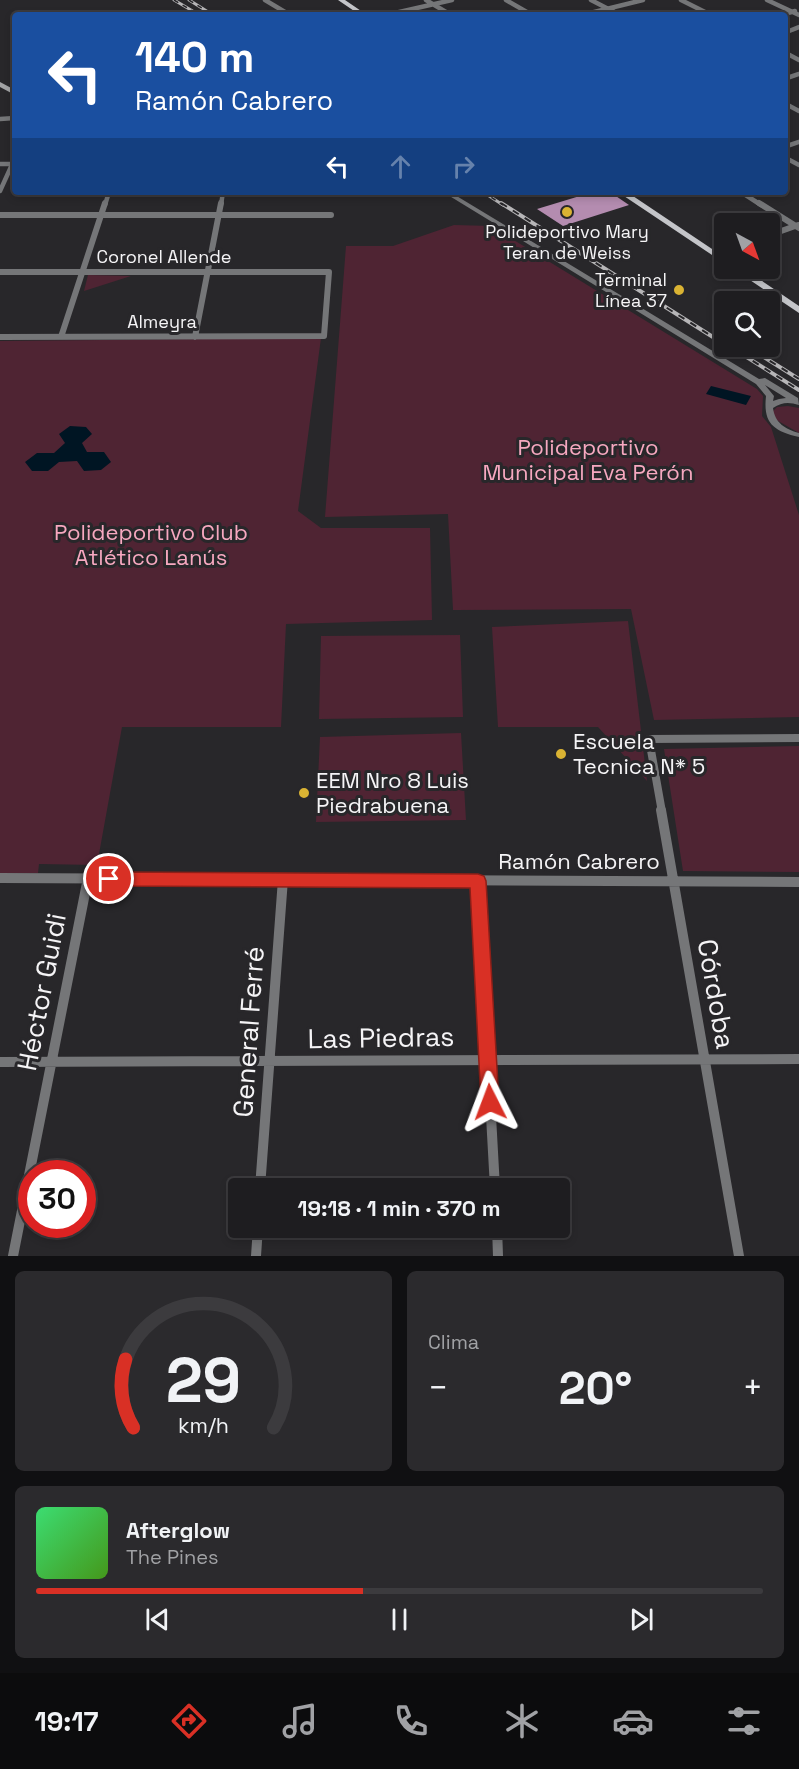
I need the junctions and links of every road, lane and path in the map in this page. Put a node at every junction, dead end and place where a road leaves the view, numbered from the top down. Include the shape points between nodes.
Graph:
1 (265, 0) edge
2 (331, 0) edge
3 (341, 0) edge
4 (426, 0) edge
5 (452, 0) edge
6 (506, 0) edge
7 (591, 0) edge
8 (620, 0) edge
9 (643, 0) edge
10 (681, 0) edge
11 (767, 0) edge
12 (433, 4) junction
13 (618, 6) junction
14 (608, 9) junction
15 (799, 10) edge
16 (285, 12) edge
17 (349, 12) edge
18 (359, 12) edge
19 (399, 12) edge
20 (446, 12) edge
21 (527, 12) edge
22 (595, 12) edge
23 (613, 12) edge
24 (617, 12) edge
25 (705, 12) edge
26 (793, 12) junction
27 (788, 13) edge
28 (799, 15) edge
29 (12, 168) edge
30 (0, 191) edge
31 (108, 195) edge
32 (222, 195) edge
33 (451, 195) edge
34 (461, 195) edge
35 (627, 195) edge
36 (639, 195) edge
37 (746, 195) edge
38 (0, 215) edge
39 (102, 215) junction
40 (219, 215) junction
41 (331, 215) dead end
42 (798, 226) edge
43 (780, 232) edge
44 (714, 248) edge
45 (714, 249) edge
46 (0, 272) edge
47 (83, 272) junction
48 (207, 272) junction
49 (752, 279) edge
50 (764, 279) edge
51 (799, 302) edge
52 (799, 310) edge
53 (324, 336) joint
54 (0, 337) edge
55 (61, 337) junction
56 (195, 337) junction
57 (797, 401) edge
58 (768, 408) junction
59 (799, 435) edge
60 (799, 738) edge
61 (0, 878) edge
62 (88, 878) junction
63 (283, 879) junction
64 (674, 880) junction
65 (478, 881) junction
66 (799, 882) edge
67 (705, 1058) junction
68 (488, 1059) junction
69 (799, 1059) edge
70 (0, 1062) edge
71 (269, 1062) junction
72 (51, 1063) junction
73 (261, 1178) edge
74 (494, 1178) edge
75 (257, 1238) edge
76 (497, 1238) edge
77 (13, 1256) edge
78 (255, 1256) edge
79 (498, 1256) edge
80 (739, 1256) edge

1 - 16 street
2 - 17 main road
3 - 18 main road
4 - 12 street
5 - 12 street
6 - 21 street
7 - 14 street
8 - 13 street
9 - 13 street
10 - 25 street
11 - 26 street
12 - 19 street
12 - 20 street
13 - 14 street
13 - 24 street
14 - 22 street
14 - 23 street
15 - 26 street
26 - 27 street
26 - 28 street
29 - 30 street
31 - 39 street
32 - 40 street
33 - 58 street via 759,382 769,393
34 - 57 street
35 - 45 main road
36 - 44 main road
37 - 42 street
38 - 39 street
39 - 40 street
39 - 47 street
40 - 41 street
40 - 48 street
42 - 43 street
46 - 47 street, Coronel Allende
47 - 48 street, Coronel Allende
47 - 55 street
48 - 53 street, Coronel Allende via 329,272
48 - 56 street
49 - 52 main road
50 - 51 main road
53 - 56 street, Almeyra
54 - 55 street, Almeyra
55 - 56 street, Almeyra
57 - 58 street via 778,401
58 - 59 street via 771,420
60 - 64 street, Córdoba via 649,739
61 - 62 street, Ramón Cabrero
62 - 63 street, Ramón Cabrero
62 - 72 street, Héctor Guidi
63 - 65 street, Ramón Cabrero
63 - 71 street, General Ferré
64 - 65 street, Ramón Cabrero
64 - 66 street, Ramón Cabrero
64 - 67 street, Córdoba
65 - 68 street
67 - 68 street, Las Piedras
67 - 69 street, Las Piedras
67 - 80 street, Córdoba
68 - 71 street, Las Piedras
68 - 74 street
70 - 72 street, Las Piedras
71 - 72 street, Las Piedras
71 - 73 street, General Ferré
72 - 77 street, Héctor Guidi
75 - 78 street
76 - 79 street

